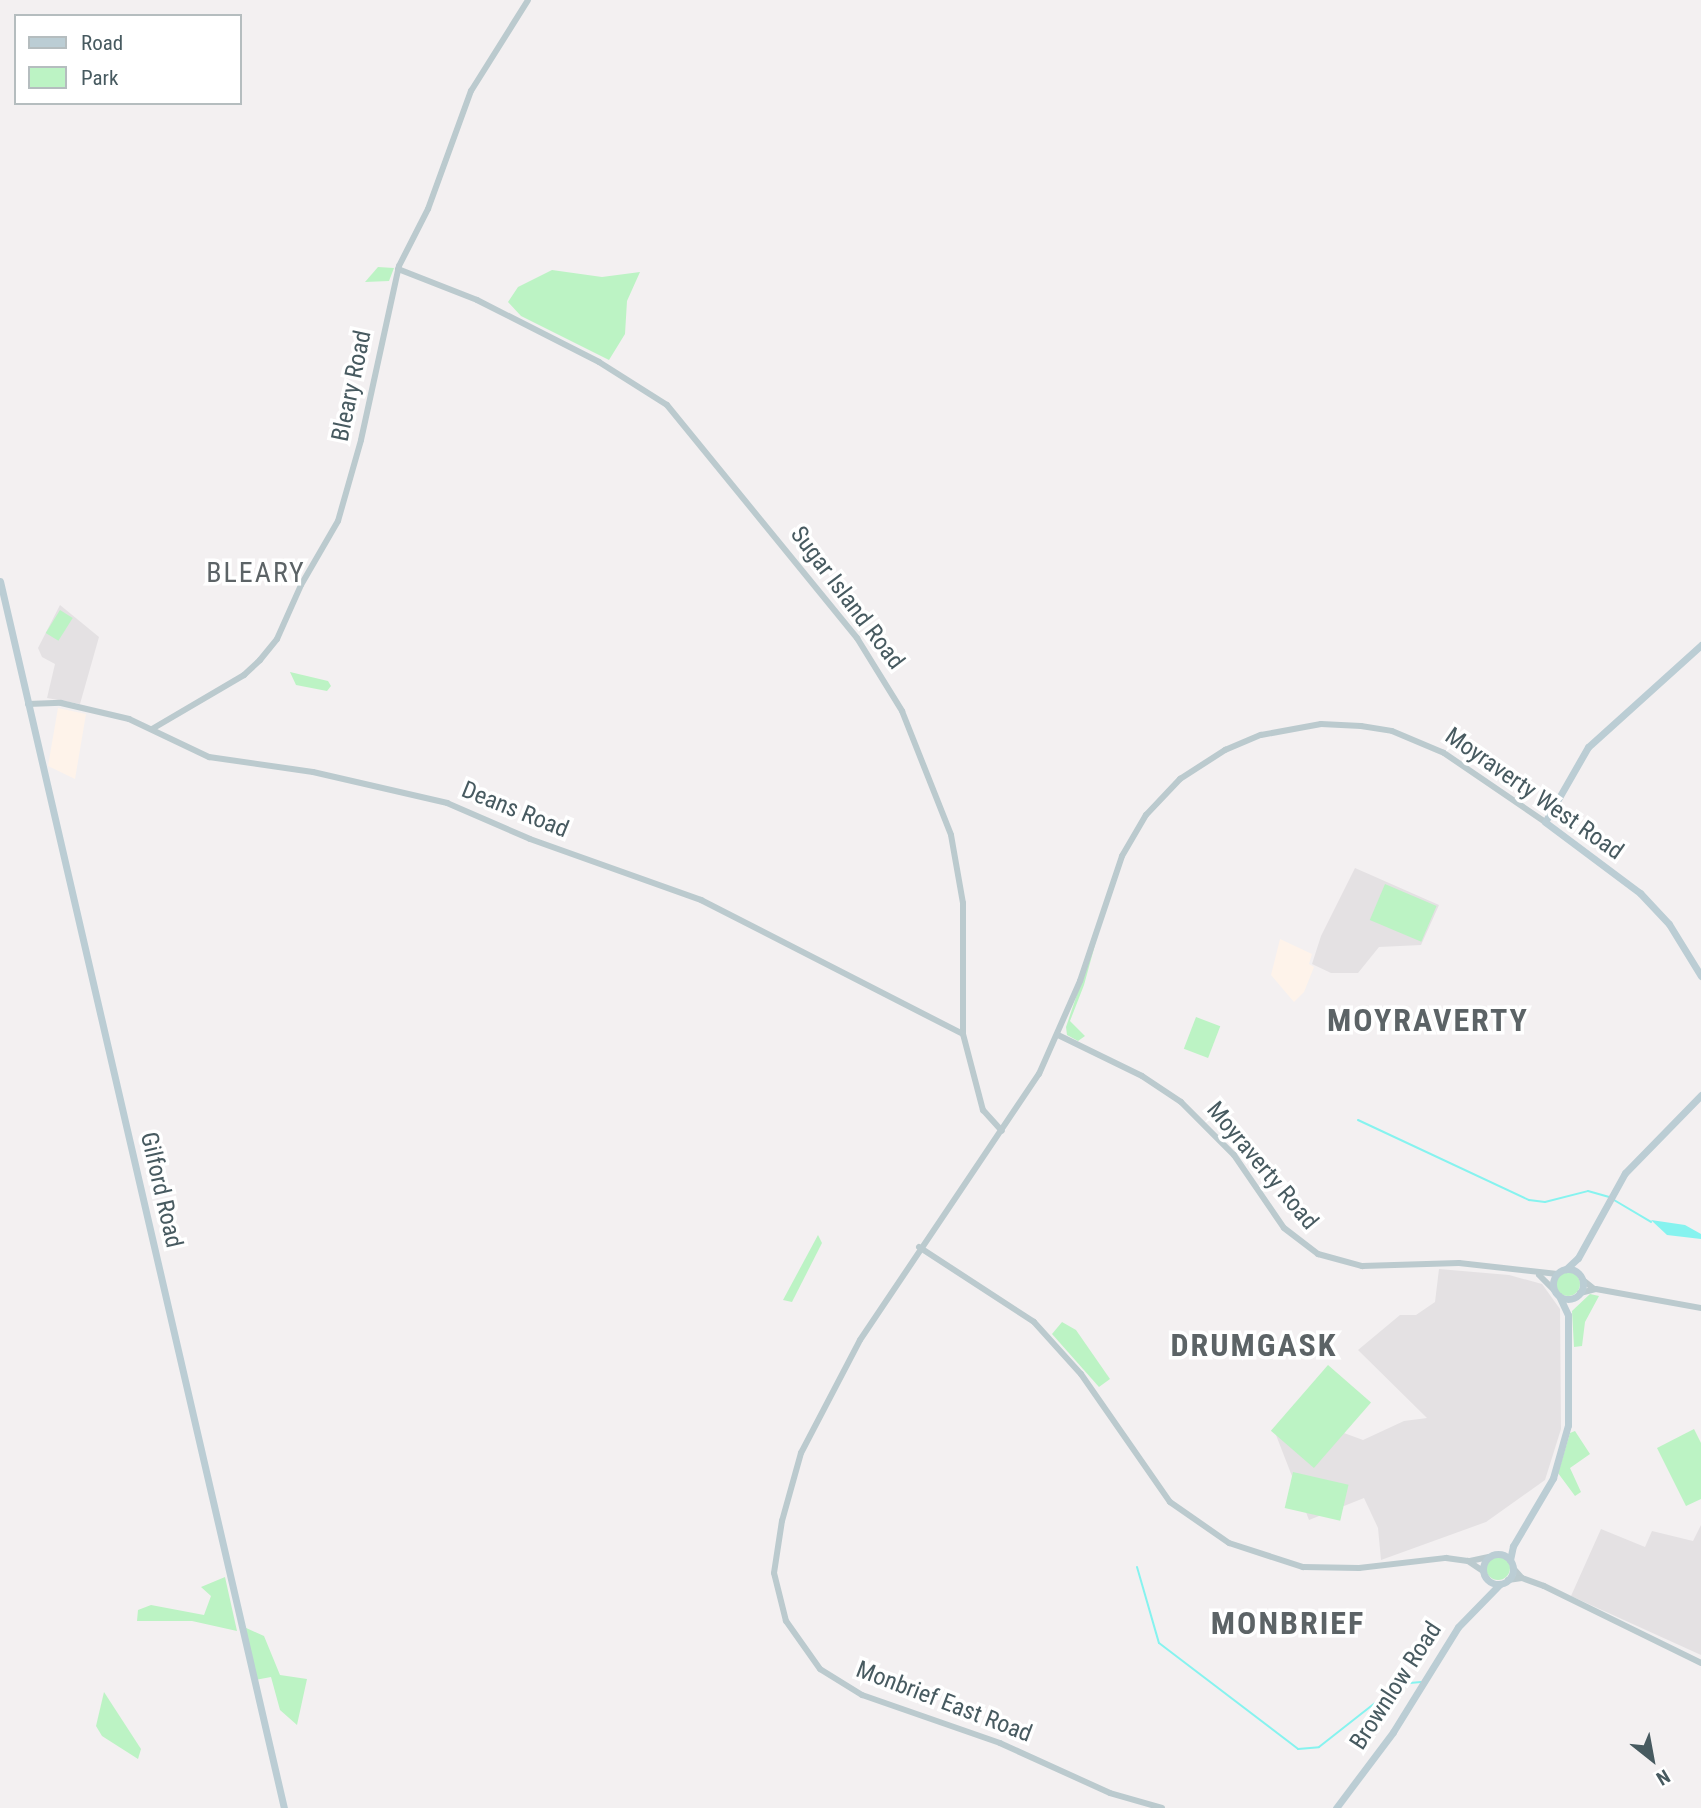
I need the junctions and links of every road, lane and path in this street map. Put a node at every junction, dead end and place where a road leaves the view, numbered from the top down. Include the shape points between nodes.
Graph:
1 (527, 0) edge
2 (398, 269) junction
3 (0, 581) edge
4 (1701, 645) edge
5 (28, 704) junction
6 (152, 729) junction
7 (1545, 822) junction
8 (1701, 976) edge
9 (963, 1034) junction
10 (1058, 1035) junction
11 (1701, 1095) edge
12 (1002, 1131) junction
13 (919, 1247) junction
14 (1578, 1258) junction
15 (1566, 1269) junction
16 (1556, 1274) junction
17 (1537, 1275) junction
18 (1581, 1277) junction
19 (1596, 1290) junction
20 (1557, 1293) junction
21 (1578, 1295) junction
22 (1701, 1308) edge
23 (1568, 1315) junction
24 (1520, 1535) junction
25 (1492, 1556) junction
26 (1468, 1561) junction
27 (1512, 1564) junction
28 (1485, 1575) junction
29 (1522, 1578) junction
30 (1508, 1580) junction
31 (1500, 1584) junction
32 (1482, 1597) junction
33 (1701, 1663) edge
34 (1342, 1797) junction
35 (284, 1808) edge
36 (1162, 1808) edge
37 (1330, 1808) edge
38 (1336, 1808) edge

1 - 2 street, Bleary Road via 471,92 428,209
2 - 6 street, Bleary Road via 343,510 282,629 244,675
2 - 9 street, Sugar Island Road via 477,300 587,356 667,405 849,628 902,711 951,835 963,903
3 - 5 main road, Gilford Road
4 - 7 main road via 1588,747
5 - 6 street, Deans Road via 82,707
5 - 35 main road, Gilford Road
6 - 9 street, Deans Road via 209,757 313,772 447,803 530,839 671,887
7 - 8 main road, Moyraverty West Road via 1640,893 1669,924
7 - 10 street, Moyraverty West Road via 1457,760 1392,731 1321,724 1242,742 1180,779 1136,831 1111,882
9 - 12 street, Sugar Island Road via 983,1110
10 - 12 street, Moyraverty West Road
10 - 17 street, Moyraverty Road via 1147,1079 1181,1102 1234,1155 1284,1228 1315,1252 1362,1266 1459,1263
11 - 14 main road via 1610,1195
12 - 13 street, Monbrief East Road
13 - 26 street via 1034,1322 1081,1374 1127,1445 1184,1515 1249,1553 1291,1565 1334,1570 1446,1558
13 - 36 street, Monbrief East Road via 835,1383 801,1453 782,1521 774,1573 786,1621 806,1655 847,1689 1000,1743 1102,1790
14 - 15 main road
14 - 18 main road
15 - 16 main road
15 - 18 main road
16 - 17 street, Moyraverty Road
16 - 20 main road
17 - 20 street
18 - 19 street
18 - 21 main road
19 - 21 street
19 - 22 street
20 - 21 main road
20 - 23 main road
21 - 23 main road
23 - 24 main road via 1568,1425 1554,1474
24 - 25 main road
24 - 27 main road
25 - 26 street
25 - 27 main road
25 - 28 main road, Brownlow Road
26 - 28 street
27 - 29 street
27 - 30 main road
28 - 31 main road
28 - 32 main road, Brownlow Road
29 - 30 street
29 - 33 street
30 - 31 main road, Brownlow Road
31 - 32 main road, Brownlow Road
32 - 34 main road, Brownlow Road via 1420,1684 1393,1732
34 - 37 main road, Brownlow Road
34 - 38 main road, Brownlow Road

